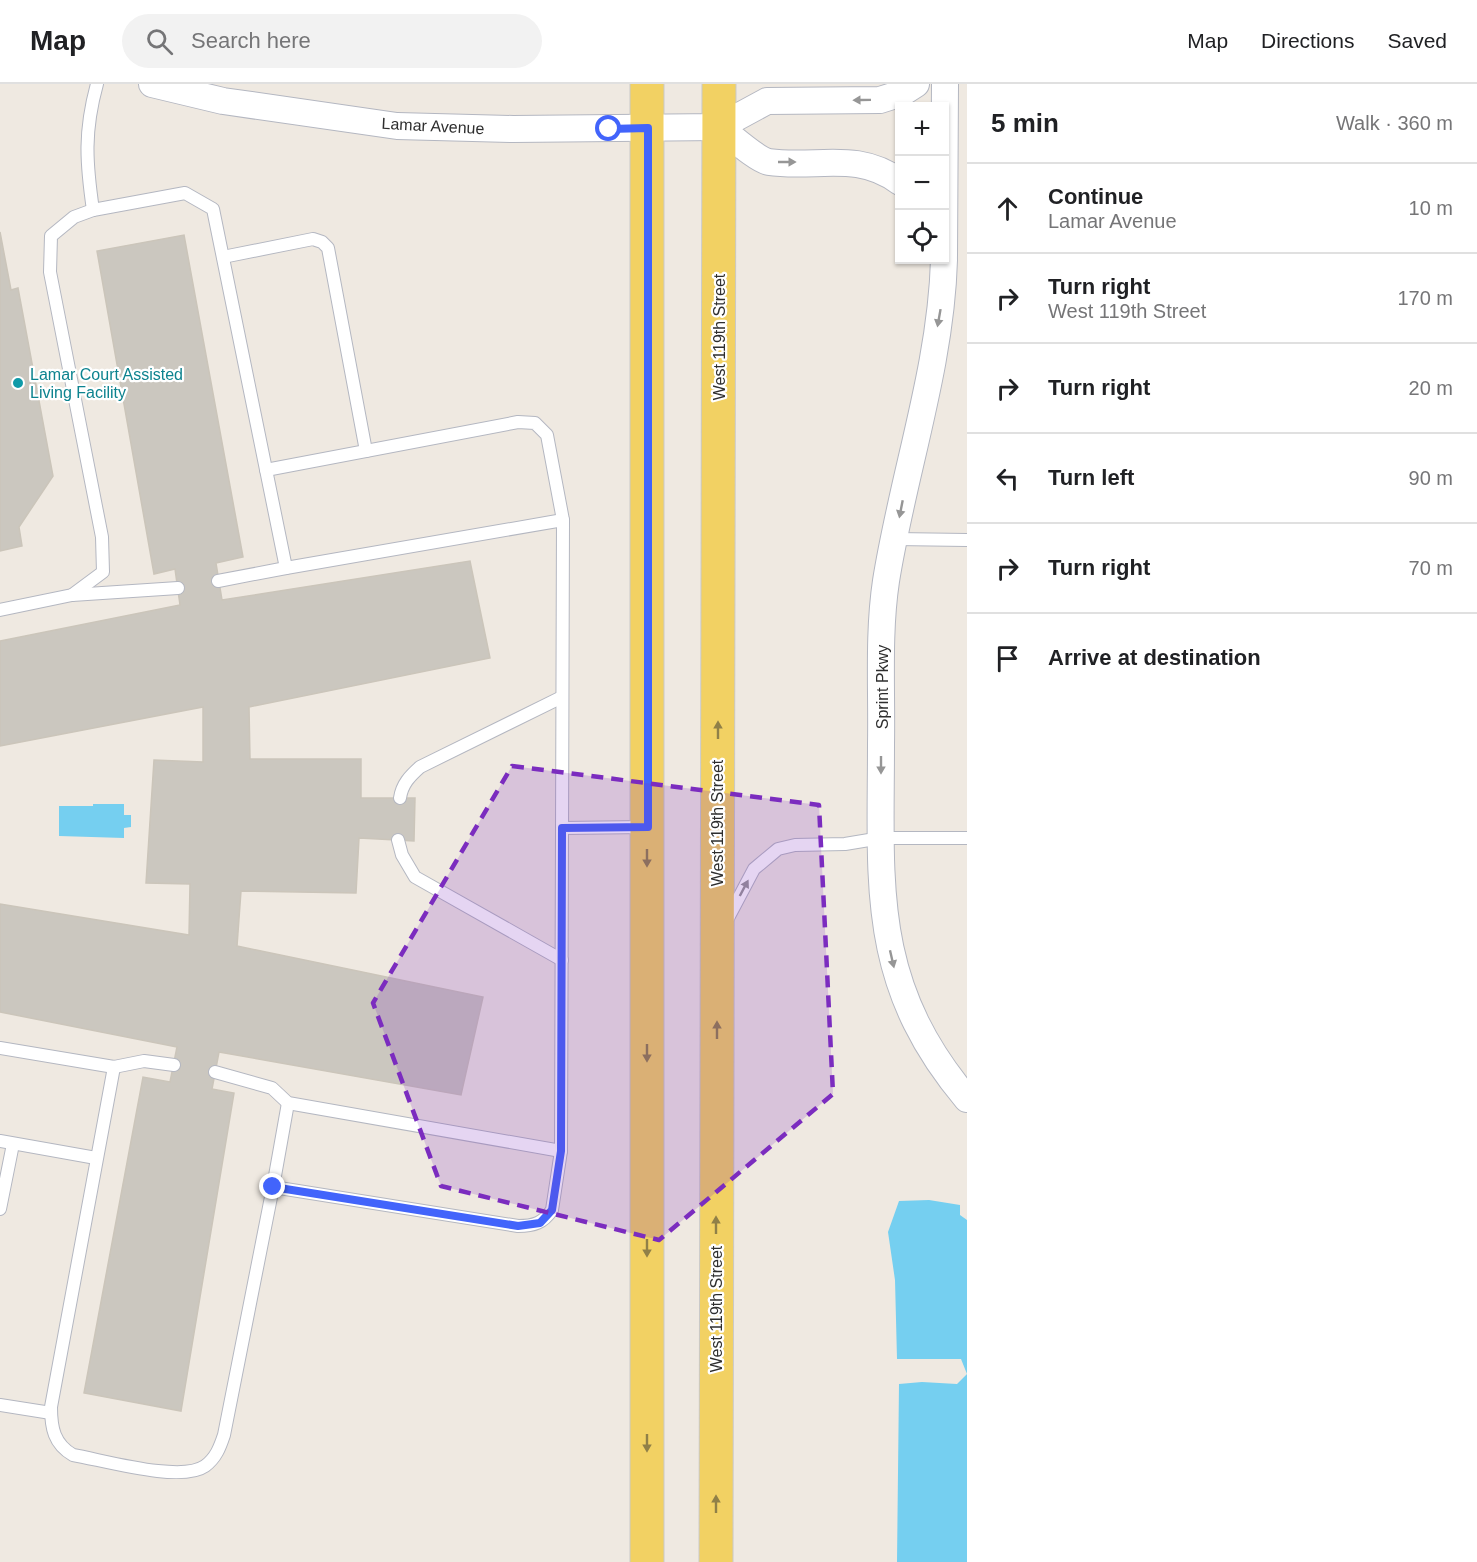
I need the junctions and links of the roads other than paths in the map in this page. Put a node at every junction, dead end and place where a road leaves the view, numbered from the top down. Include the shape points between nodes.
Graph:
1 (97, 84) edge
2 (152, 84) edge
3 (647, 84) edge
4 (719, 84) edge
5 (916, 84) edge
6 (945, 84) edge
7 (719, 127) junction
8 (648, 128) junction
9 (895, 179) edge
10 (93, 210) junction
11 (945, 210) edge
12 (223, 257) junction
13 (943, 264) edge
14 (366, 451) junction
15 (266, 470) junction
16 (563, 520) junction
17 (895, 539) junction
18 (967, 540) edge
19 (286, 568) junction
20 (218, 581) dead end
21 (178, 588) dead end
22 (72, 595) junction
23 (0, 610) edge
24 (562, 697) junction
25 (400, 798) dead end
26 (648, 827) junction
27 (562, 828) junction
28 (967, 837) edge
29 (881, 838) junction
30 (398, 840) dead end
31 (717, 940) junction
32 (562, 960) junction
33 (0, 1048) edge
34 (174, 1065) dead end
35 (114, 1067) junction
36 (215, 1072) dead end
37 (967, 1099) edge
38 (288, 1102) junction
39 (0, 1141) edge
40 (13, 1144) junction
41 (561, 1151) junction
42 (96, 1158) junction
43 (273, 1187) junction
44 (0, 1209) edge
45 (0, 1405) edge
46 (51, 1413) junction
47 (647, 1562) edge
48 (716, 1562) edge

1 - 10 lane via 88,120
2 - 8 street, Lamar Avenue via 223,101 397,126
3 - 8 main road
4 - 7 main road, West 119th Street
5 -> 7 street via 880,100 766,101
6 - 11 street, Sprint Pkwy
7 - 8 street, Lamar Avenue
7 -> 9 street via 766,162 851,162 872,166
31 -> 7 main road, West 119th Street
8 - 26 main road
10 - 12 lane via 185,193 213,208
10 - 22 lane via 74,217 51,236 50,272 102,537 102,572
12 - 14 lane via 313,239 328,249
12 - 15 lane
13 -> 17 street, Sprint Pkwy via 933,351
14 - 15 lane
14 - 16 lane via 535,423 548,435
15 - 19 lane
16 - 19 lane
16 - 24 lane
17 - 18 lane
17 -> 29 street, Sprint Pkwy via 882,626
19 - 20 lane
21 - 22 lane
22 - 23 lane
24 - 25 lane via 420,767 409,777
24 - 27 lane
26 - 27 lane
26 -> 47 main road
27 - 32 lane
28 - 29 lane
31 -> 29 lane via 754,870 778,849
29 -> 37 street, Sprint Pkwy via 885,929 895,971 909,1011 929,1048
30 - 32 lane via 415,877
48 -> 31 main road, West 119th Street
32 - 41 lane
33 - 35 lane
34 - 35 lane via 144,1061
35 - 42 lane
36 - 38 lane via 272,1088
38 - 41 lane
38 - 43 lane
39 - 40 lane
40 - 42 lane
40 - 44 lane
41 - 43 lane via 552,1210 546,1219 531,1226
42 - 46 lane
43 - 46 lane via 224,1435 213,1459 198,1470 178,1473 73,1455 56,1438
45 - 46 lane

